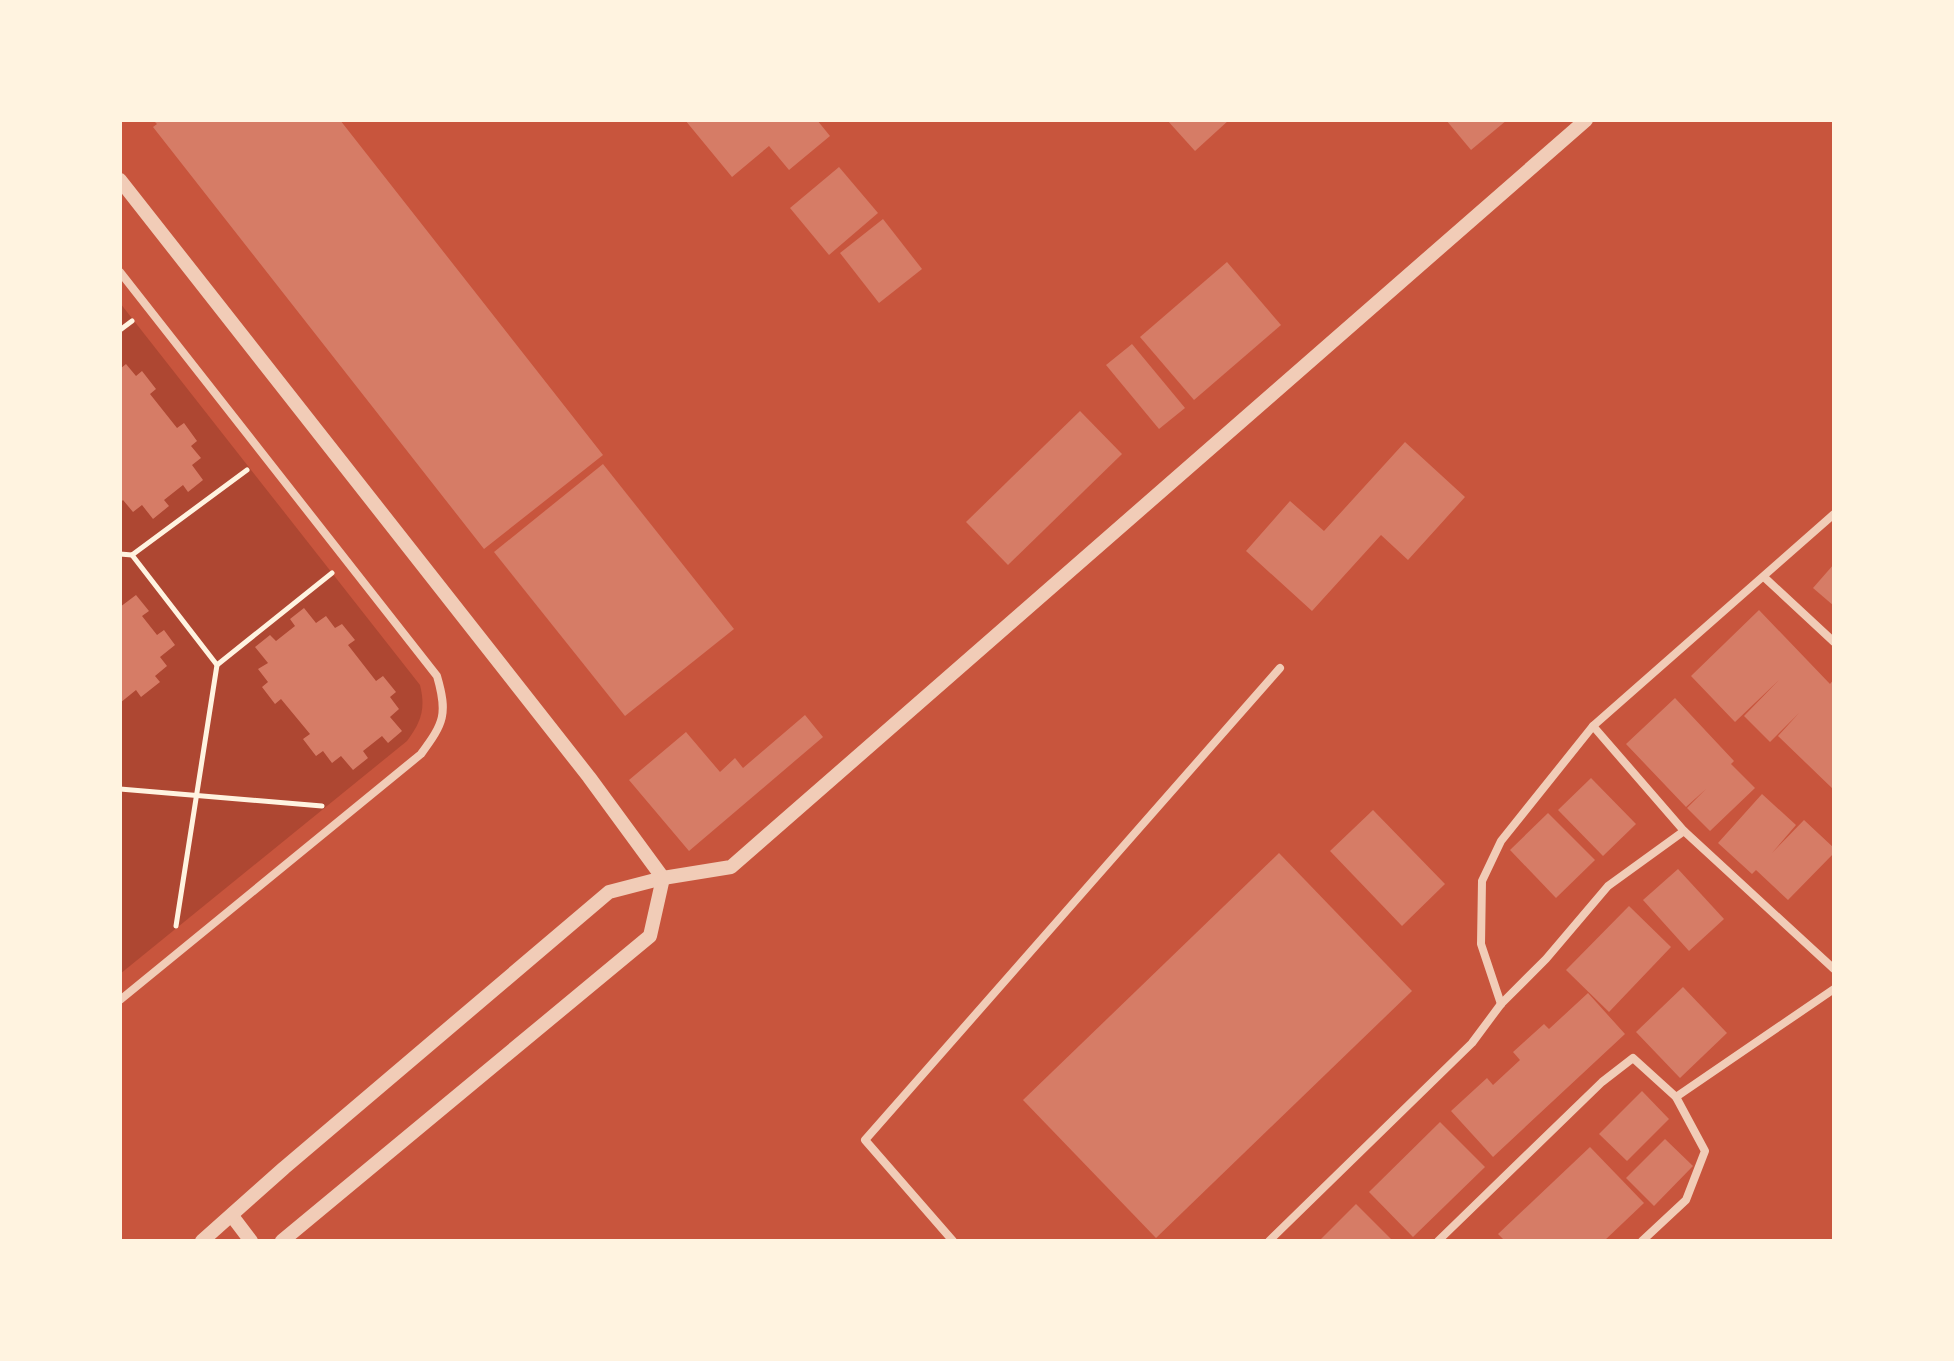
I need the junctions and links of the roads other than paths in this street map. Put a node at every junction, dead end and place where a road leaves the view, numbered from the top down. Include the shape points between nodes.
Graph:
1 (1586, 120) edge
2 (120, 180) edge
3 (120, 272) edge
4 (1834, 514) edge
5 (1764, 577) junction
6 (1834, 642) edge
7 (1280, 668) dead end
8 (1593, 726) junction
9 (1684, 831) junction
10 (663, 878) junction
11 (1834, 969) edge
12 (1834, 989) edge
13 (120, 1000) edge
14 (1501, 1004) junction
15 (1676, 1097) junction
16 (232, 1216) junction
17 (202, 1241) edge
18 (251, 1241) edge
19 (282, 1241) edge
20 (953, 1241) edge
21 (1269, 1241) edge
22 (1438, 1241) edge
23 (1642, 1241) edge

1 - 10 street via 731,867
2 - 10 street
3 - 13 street via 437,676 445,703 438,731 421,754
4 - 5 street
5 - 6 street
5 - 8 street
7 - 20 street via 865,1140
8 - 9 street
8 - 14 street via 1501,841 1482,881 1481,944
9 - 11 street
9 - 14 street via 1608,886
10 - 16 street via 609,892
10 - 19 street via 650,936
12 - 15 street
14 - 21 street via 1472,1043
15 - 22 street via 1633,1058
15 - 23 street via 1705,1151 1686,1200
16 - 17 street
16 - 18 street

